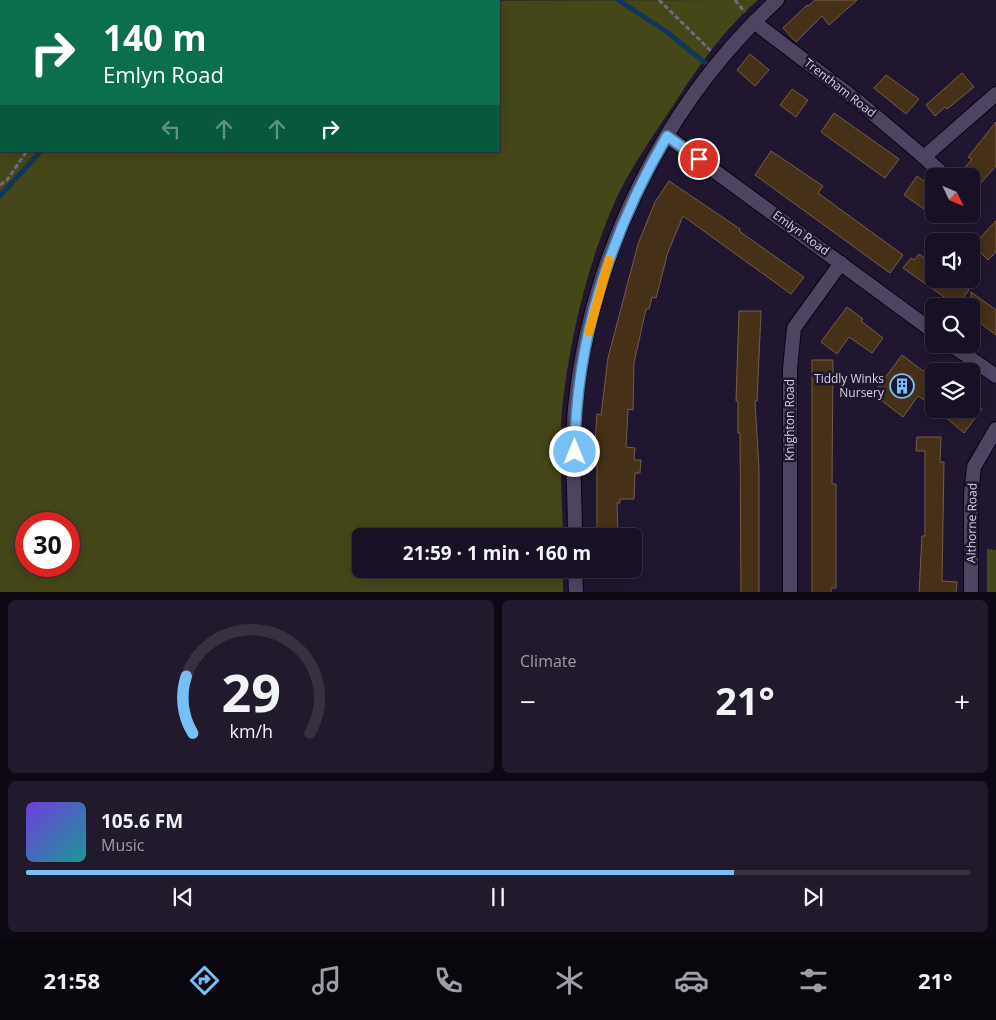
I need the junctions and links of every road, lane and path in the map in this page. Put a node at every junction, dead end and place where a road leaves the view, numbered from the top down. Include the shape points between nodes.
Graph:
1 (659, 0) edge
2 (777, 0) edge
3 (754, 22) junction
4 (703, 45) dead end
5 (996, 94) edge
6 (667, 136) junction
7 (26, 152) edge
8 (924, 157) junction
9 (936, 168) edge
10 (0, 185) edge
11 (841, 263) junction
12 (925, 325) edge
13 (963, 353) edge
14 (996, 376) edge
15 (996, 429) edge
16 (575, 528) edge
17 (576, 578) edge
18 (576, 592) edge
19 (790, 592) edge
20 (971, 592) edge

1 - 4 path
2 - 3 street
3 - 6 street via 720,59
3 - 8 street, Trentham Road via 859,102
5 - 8 street
6 - 11 street, Emlyn Road
6 - 16 street via 635,194 616,238 592,322 575,409
7 - 10 path
8 - 9 street, Trentham Road
11 - 12 street, Emlyn Road
11 - 19 street, Knighton Road via 794,328 790,369
13 - 14 street
15 - 20 street, Althorne Road via 974,467
17 - 18 street

